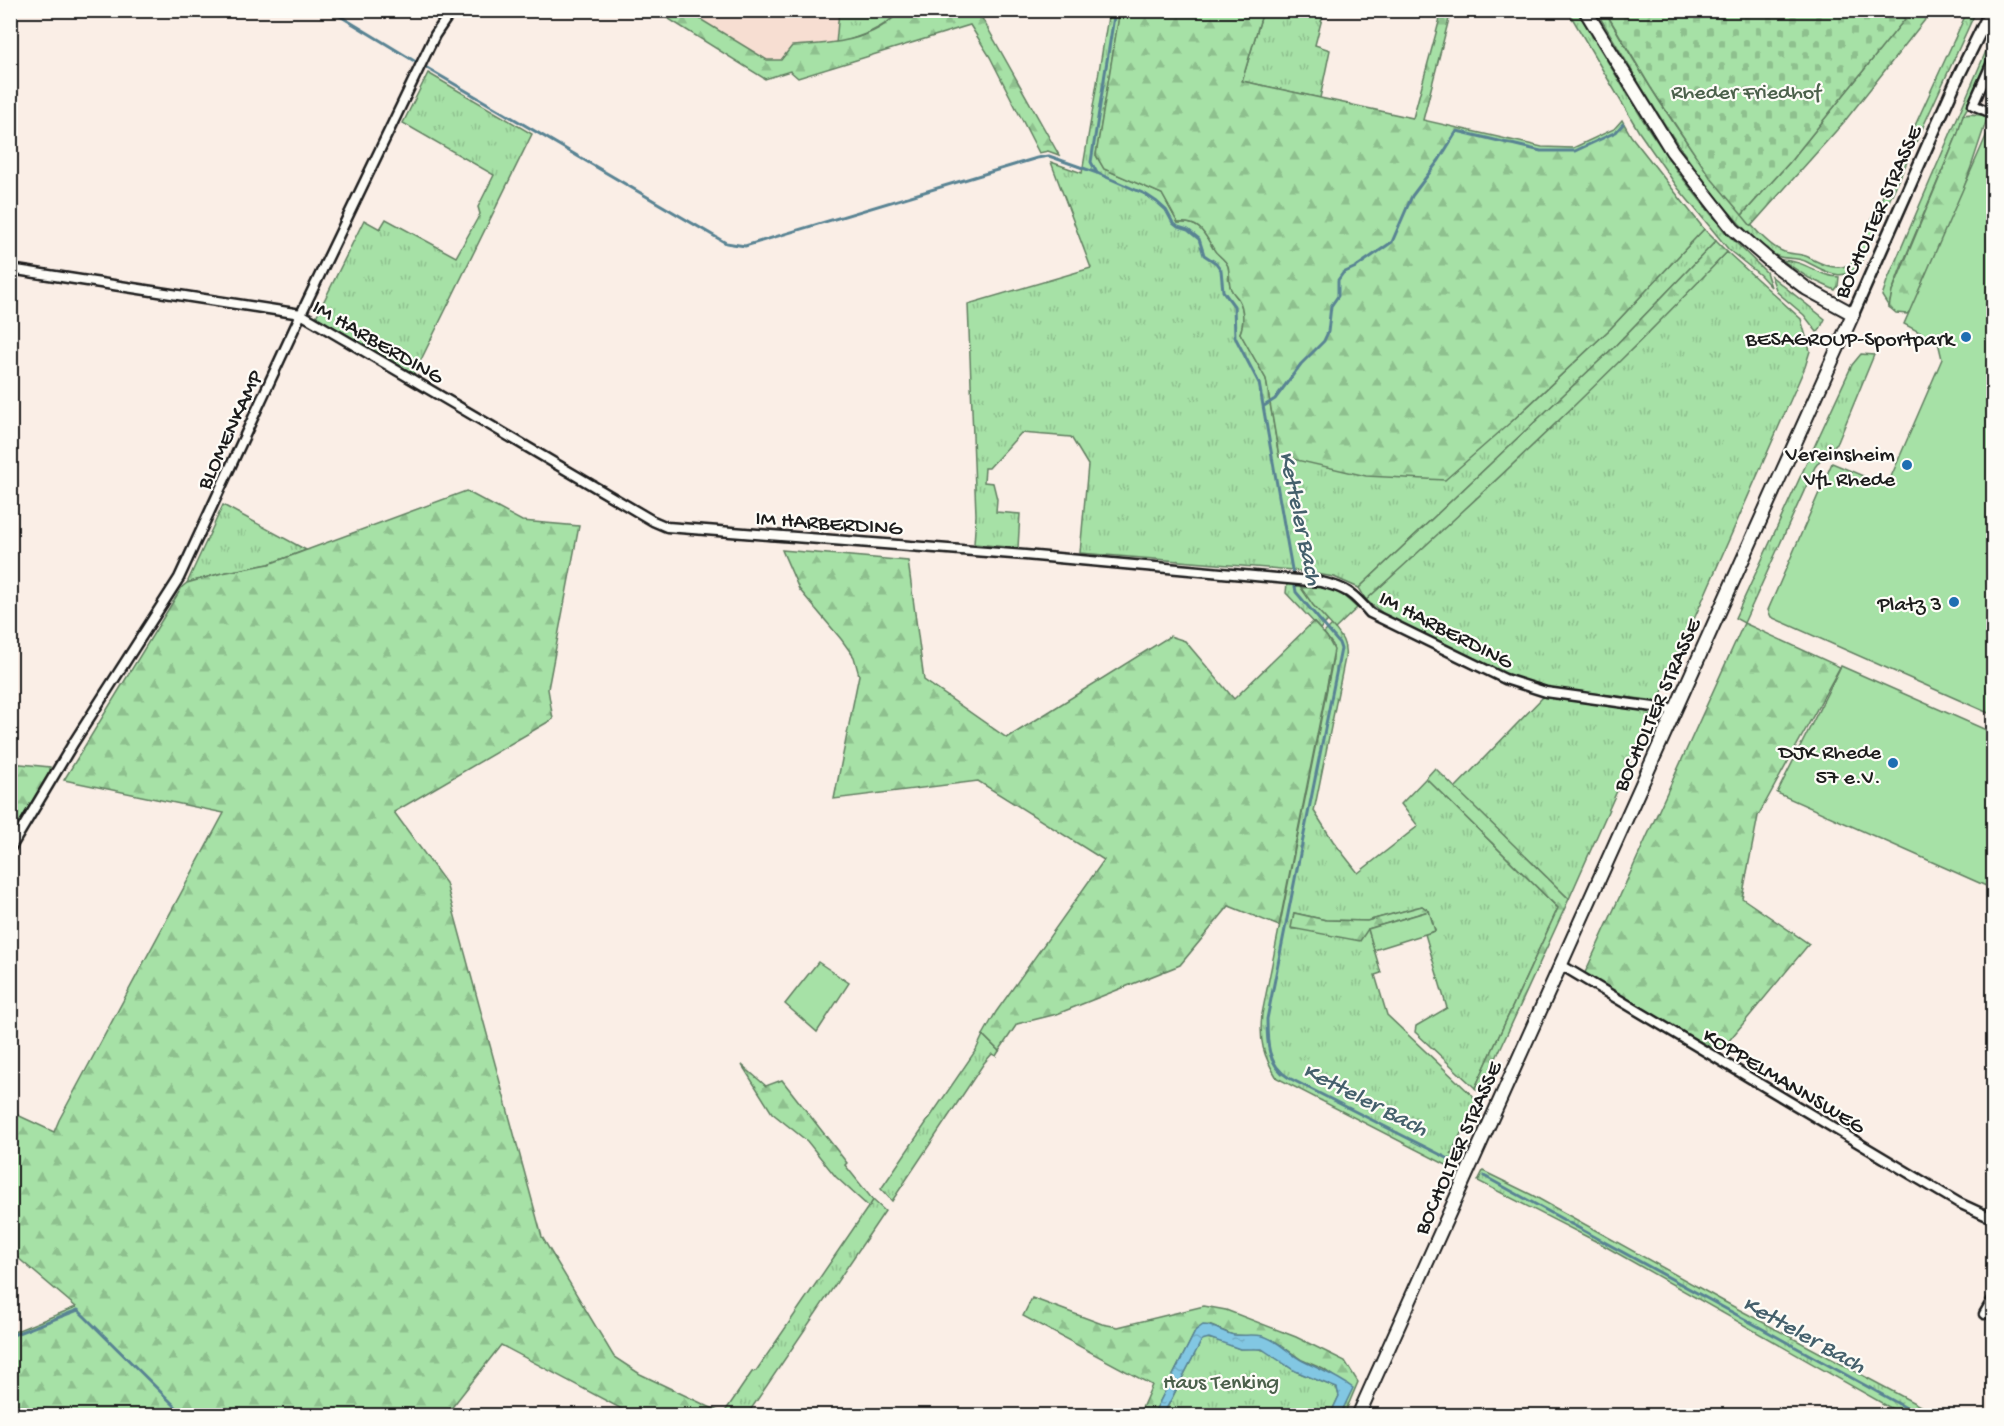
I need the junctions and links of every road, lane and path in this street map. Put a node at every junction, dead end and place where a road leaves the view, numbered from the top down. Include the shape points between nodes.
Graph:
1 (453, 10) edge
2 (1585, 10) edge
3 (1992, 10) edge
4 (1994, 58) edge
5 (1994, 114) edge
6 (10, 269) edge
7 (1853, 314) junction
8 (301, 315) junction
9 (1675, 710) junction
10 (10, 849) edge
11 (1561, 965) junction
12 (1994, 1219) edge
13 (1994, 1297) edge
14 (1984, 1314) dead end
15 (1358, 1416) edge

1 - 8 street, BLOMENKAMP via 435,35
2 - 7 main road via 1672,151 1733,229 1808,289
3 - 7 street, BOCHOLTER STRASSE via 1957,79
4 - 5 street via 1973,105
6 - 8 street, IM HARBERDING
7 - 9 main road, BOCHOLTER STRASSE
8 - 9 street, IM HARBERDING via 667,527 1025,555 1340,586 1370,613 1505,679 1546,692
8 - 10 street, BLOMENKAMP via 179,578
9 - 11 main road, BOCHOLTER STRASSE
11 - 12 street, KOPPELMANNSWEG via 1959,1203
11 - 15 main road, BOCHOLTER STRASSE
13 - 14 street

